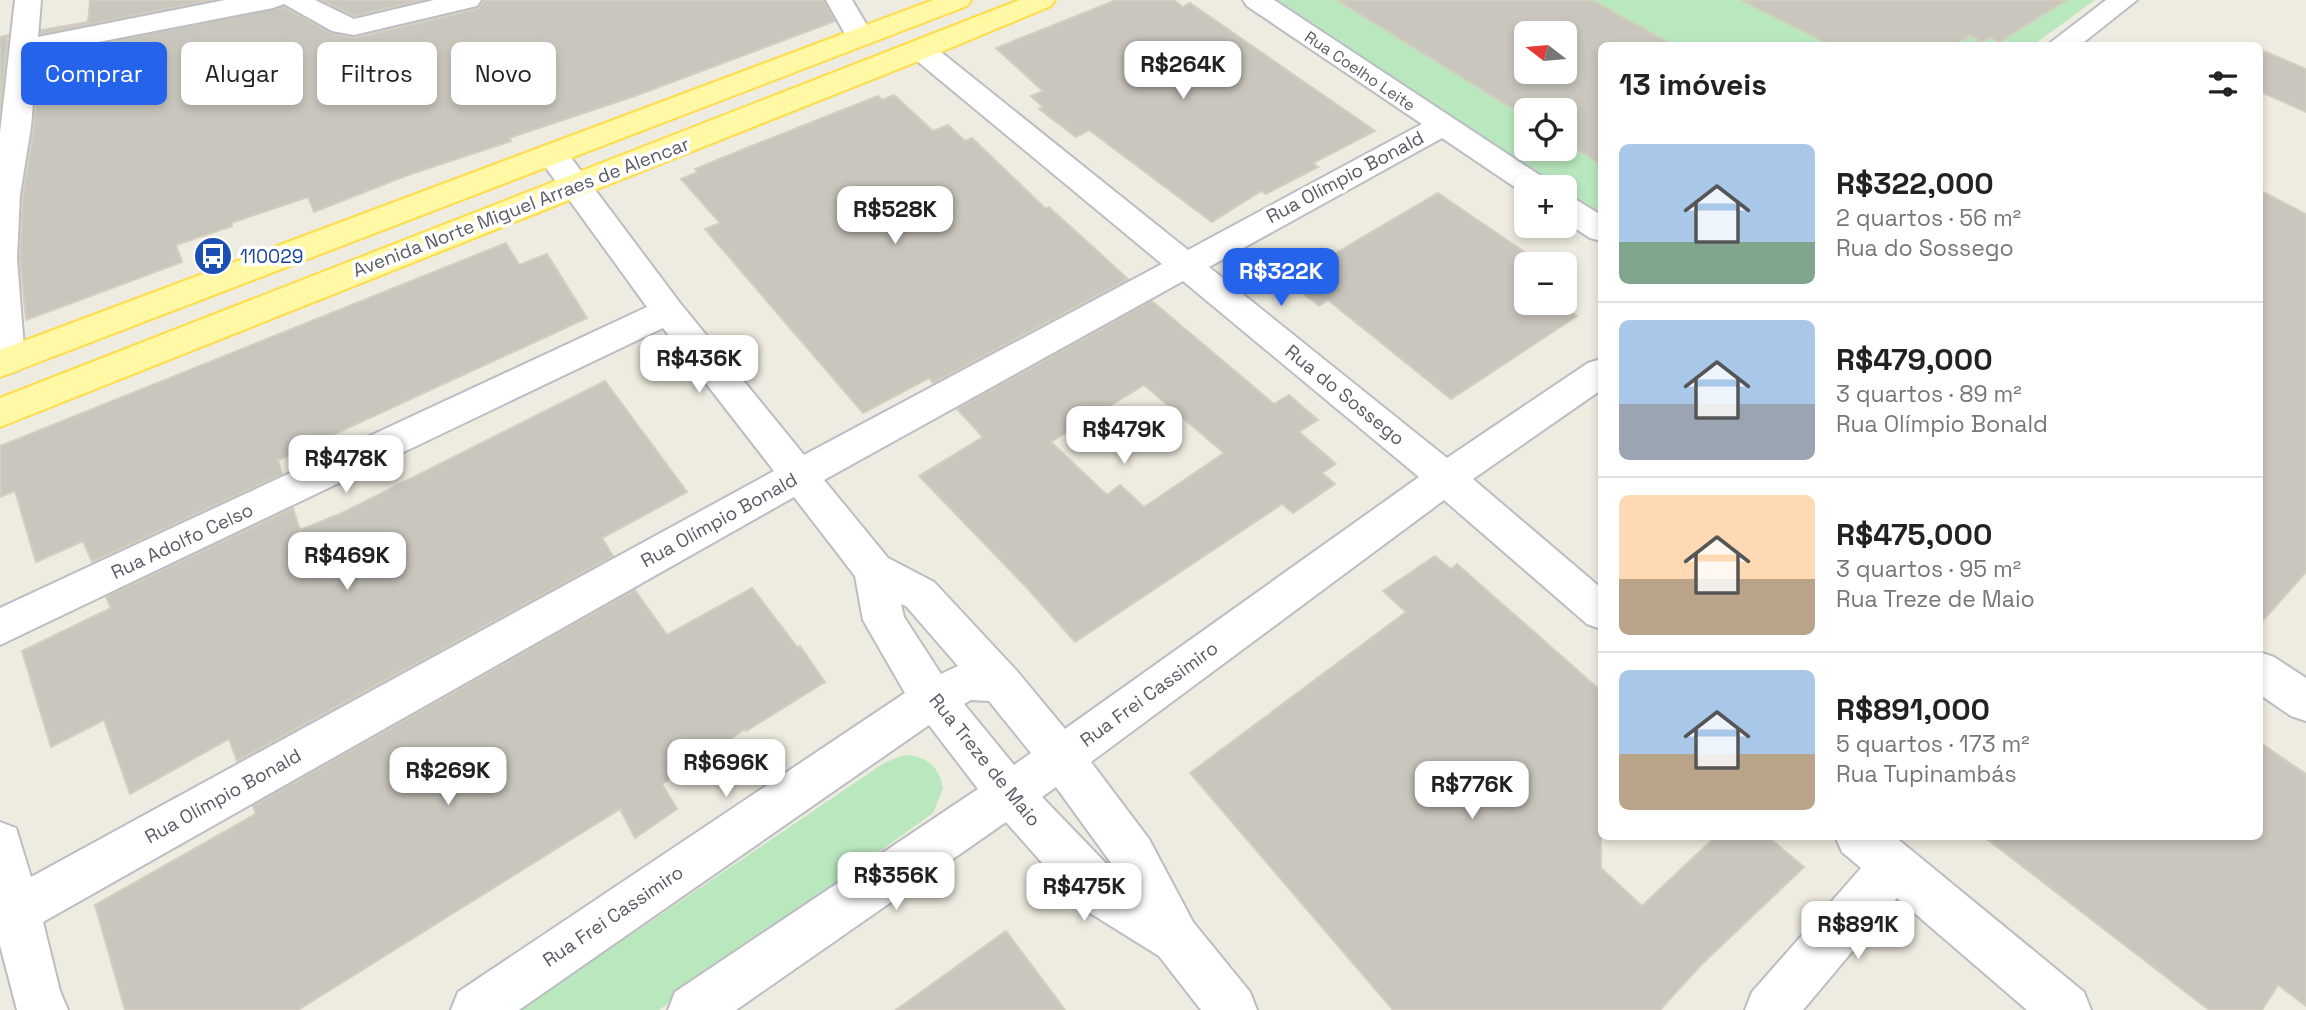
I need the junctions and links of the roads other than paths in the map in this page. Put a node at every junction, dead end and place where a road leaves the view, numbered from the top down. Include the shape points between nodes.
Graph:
1 (20, 0) edge
2 (29, 0) edge
3 (273, 0) edge
4 (295, 0) edge
5 (468, 0) edge
6 (839, 0) edge
7 (958, 0) edge
8 (1042, 0) edge
9 (1255, 0) edge
10 (2124, 0) edge
11 (0, 4) edge
12 (860, 37) junction
13 (23, 42) edge
14 (56, 42) edge
15 (2066, 42) edge
16 (921, 50) junction
17 (21, 62) edge
18 (1441, 126) junction
19 (552, 154) junction
20 (1517, 175) edge
21 (575, 185) junction
22 (1577, 214) edge
23 (1598, 228) edge
24 (1183, 265) junction
25 (668, 311) junction
26 (4, 362) edge
27 (1598, 374) edge
28 (0, 413) edge
29 (800, 475) junction
30 (1446, 478) junction
31 (874, 570) junction
32 (1598, 609) edge
33 (0, 627) edge
34 (2263, 673) edge
35 (1001, 683) junction
36 (933, 698) junction
37 (2306, 702) edge
38 (1061, 758) junction
39 (1009, 793) junction
40 (0, 844) edge
41 (1876, 852) edge
42 (9, 915) edge
43 (1176, 939) junction
44 (39, 1006) edge
45 (476, 1010) edge
46 (693, 1010) edge
47 (1232, 1010) edge
48 (1770, 1010) edge
49 (2066, 1010) edge

1 - 11 street
2 - 13 street
3 - 14 street
4 - 5 street via 354,27
6 - 12 street
7 - 12 main road, Avenida Norte Miguel Arraes de Alencar
8 - 16 main road, Avenida Norte Miguel Arraes de Alencar
9 - 18 street, Rua Coelho Leite
10 - 15 street
12 - 19 main road, Avenida Norte Miguel Arraes de Alencar
16 - 21 main road, Avenida Norte Miguel Arraes de Alencar
16 - 24 street, Rua do Sossego
17 - 26 street via 4,195
18 - 20 street, Rua Coelho Leite
18 - 24 street, Rua Olímpio Bonald
19 - 21 street, Rua Treze de Maio
19 - 26 main road, Avenida Norte Miguel Arraes de Alencar
21 - 25 street, Rua Treze de Maio
21 - 28 main road, Avenida Norte Miguel Arraes de Alencar
22 - 23 street
24 - 29 street, Rua Olímpio Bonald
24 - 30 street, Rua do Sossego
25 - 29 street, Rua Treze de Maio
25 - 33 street, Rua Adolfo Celso
27 - 30 street, Rua Frei Cassimiro
29 - 31 street, Rua Treze de Maio
29 - 42 street, Rua Olímpio Bonald
30 - 32 street, Rua do Sossego
30 - 38 street, Rua Frei Cassimiro
31 - 35 street, Rua Treze de Maio via 920,594
31 - 36 street, Rua Treze de Maio via 884,620
34 - 37 street
35 - 36 street, Rua Frei Cassimiro via 968,681
35 - 38 street, Rua Treze de Maio
36 - 39 street, Rua Treze de Maio
36 - 45 street, Rua Frei Cassimiro
38 - 39 street, Rua Frei Cassimiro
38 - 43 street, Rua Treze de Maio via 1133,855
39 - 43 street, Rua Treze de Maio via 1099,892
39 - 46 street, Rua Frei Cassimiro
40 - 42 street
41 - 48 street
41 - 49 street
42 - 44 street
43 - 47 street, Rua Treze de Maio

